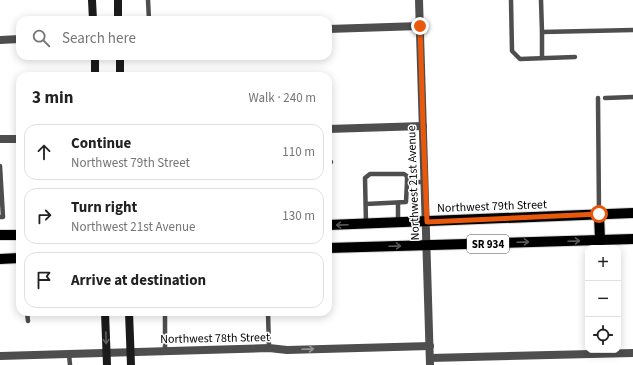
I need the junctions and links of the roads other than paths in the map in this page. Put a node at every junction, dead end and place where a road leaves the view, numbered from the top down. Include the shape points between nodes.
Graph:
1 (92, 0) edge
2 (118, 0) edge
3 (148, 0) edge
4 (419, 0) edge
5 (511, 0) edge
6 (541, 0) edge
7 (93, 16) edge
8 (118, 16) edge
9 (148, 16) edge
10 (420, 26) junction
11 (332, 29) edge
12 (633, 30) edge
13 (542, 32) junction
14 (16, 39) edge
15 (0, 40) edge
16 (575, 57) dead end
17 (542, 58) junction
18 (94, 60) edge
19 (120, 60) edge
20 (95, 72) edge
21 (120, 72) edge
22 (633, 97) edge
23 (598, 98) dead end
24 (605, 98) dead end
25 (423, 126) junction
26 (332, 129) edge
27 (0, 139) edge
28 (16, 139) edge
29 (0, 166) edge
30 (407, 182) junction
31 (425, 182) junction
32 (366, 204) junction
33 (398, 204) junction
34 (633, 213) edge
35 (599, 214) junction
36 (0, 217) edge
37 (427, 222) junction
38 (398, 223) junction
39 (366, 224) junction
40 (332, 225) edge
41 (0, 235) edge
42 (16, 235) edge
43 (633, 239) edge
44 (600, 240) junction
45 (428, 245) junction
46 (332, 248) edge
47 (16, 258) edge
48 (0, 259) edge
49 (28, 316) edge
50 (105, 316) edge
51 (129, 316) edge
52 (165, 316) edge
53 (268, 316) edge
54 (28, 321) dead end
55 (430, 346) junction
56 (269, 348) junction
57 (131, 351) junction
58 (165, 351) junction
59 (106, 353) junction
60 (633, 353) edge
61 (69, 354) junction
62 (0, 356) edge
63 (430, 361) edge
64 (70, 365) edge
65 (106, 365) edge
66 (131, 365) edge

1 - 7 main road
2 - 8 main road
3 - 9 lane
4 - 10 street, Northwest 21st Avenue
5 - 17 lane via 512,52 520,59
6 - 13 lane
10 - 11 street
10 - 25 street, Northwest 21st Avenue
12 - 13 lane
13 - 17 lane
14 - 15 street
16 - 17 lane
18 - 20 main road
19 - 21 main road
22 - 24 lane
23 - 35 lane
25 - 26 street
25 - 31 street, Northwest 21st Avenue
27 - 28 street
29 - 36 lane via 3,217
30 - 31 lane
30 - 32 lane via 407,176 404,174 370,174 365,178
30 - 33 lane via 406,202
31 - 37 street, Northwest 21st Avenue
32 - 33 lane
32 - 39 lane
33 - 38 lane
34 - 35 main road, Northwest 79th Street / SR 934
35 - 37 main road, Northwest 79th Street / SR 934
35 - 44 main road
37 - 38 main road, Northwest 79th Street / SR 934
37 - 45 street, Northwest 21st Avenue
38 - 39 main road, Northwest 79th Street / SR 934
39 -> 40 main road, Northwest 79th Street / SR 934
41 - 42 main road
43 - 44 main road, SR 934
45 -> 44 main road, SR 934
46 -> 45 main road, SR 934
45 - 55 street, Northwest 21st Avenue
47 - 48 main road
49 - 54 lane
50 -> 59 main road
51 - 57 main road
52 - 58 lane
53 - 56 lane
56 -> 55 street, Northwest 78th Street via 287,350
55 - 63 street, Northwest 21st Avenue
56 - 58 street, Northwest 78th Street
57 - 58 street, Northwest 78th Street
57 - 59 street, Northwest 78th Street
57 - 66 main road
59 - 61 street, Northwest 78th Street
59 - 65 main road
60 - 63 street
61 - 62 street, Northwest 78th Street
61 - 64 lane

